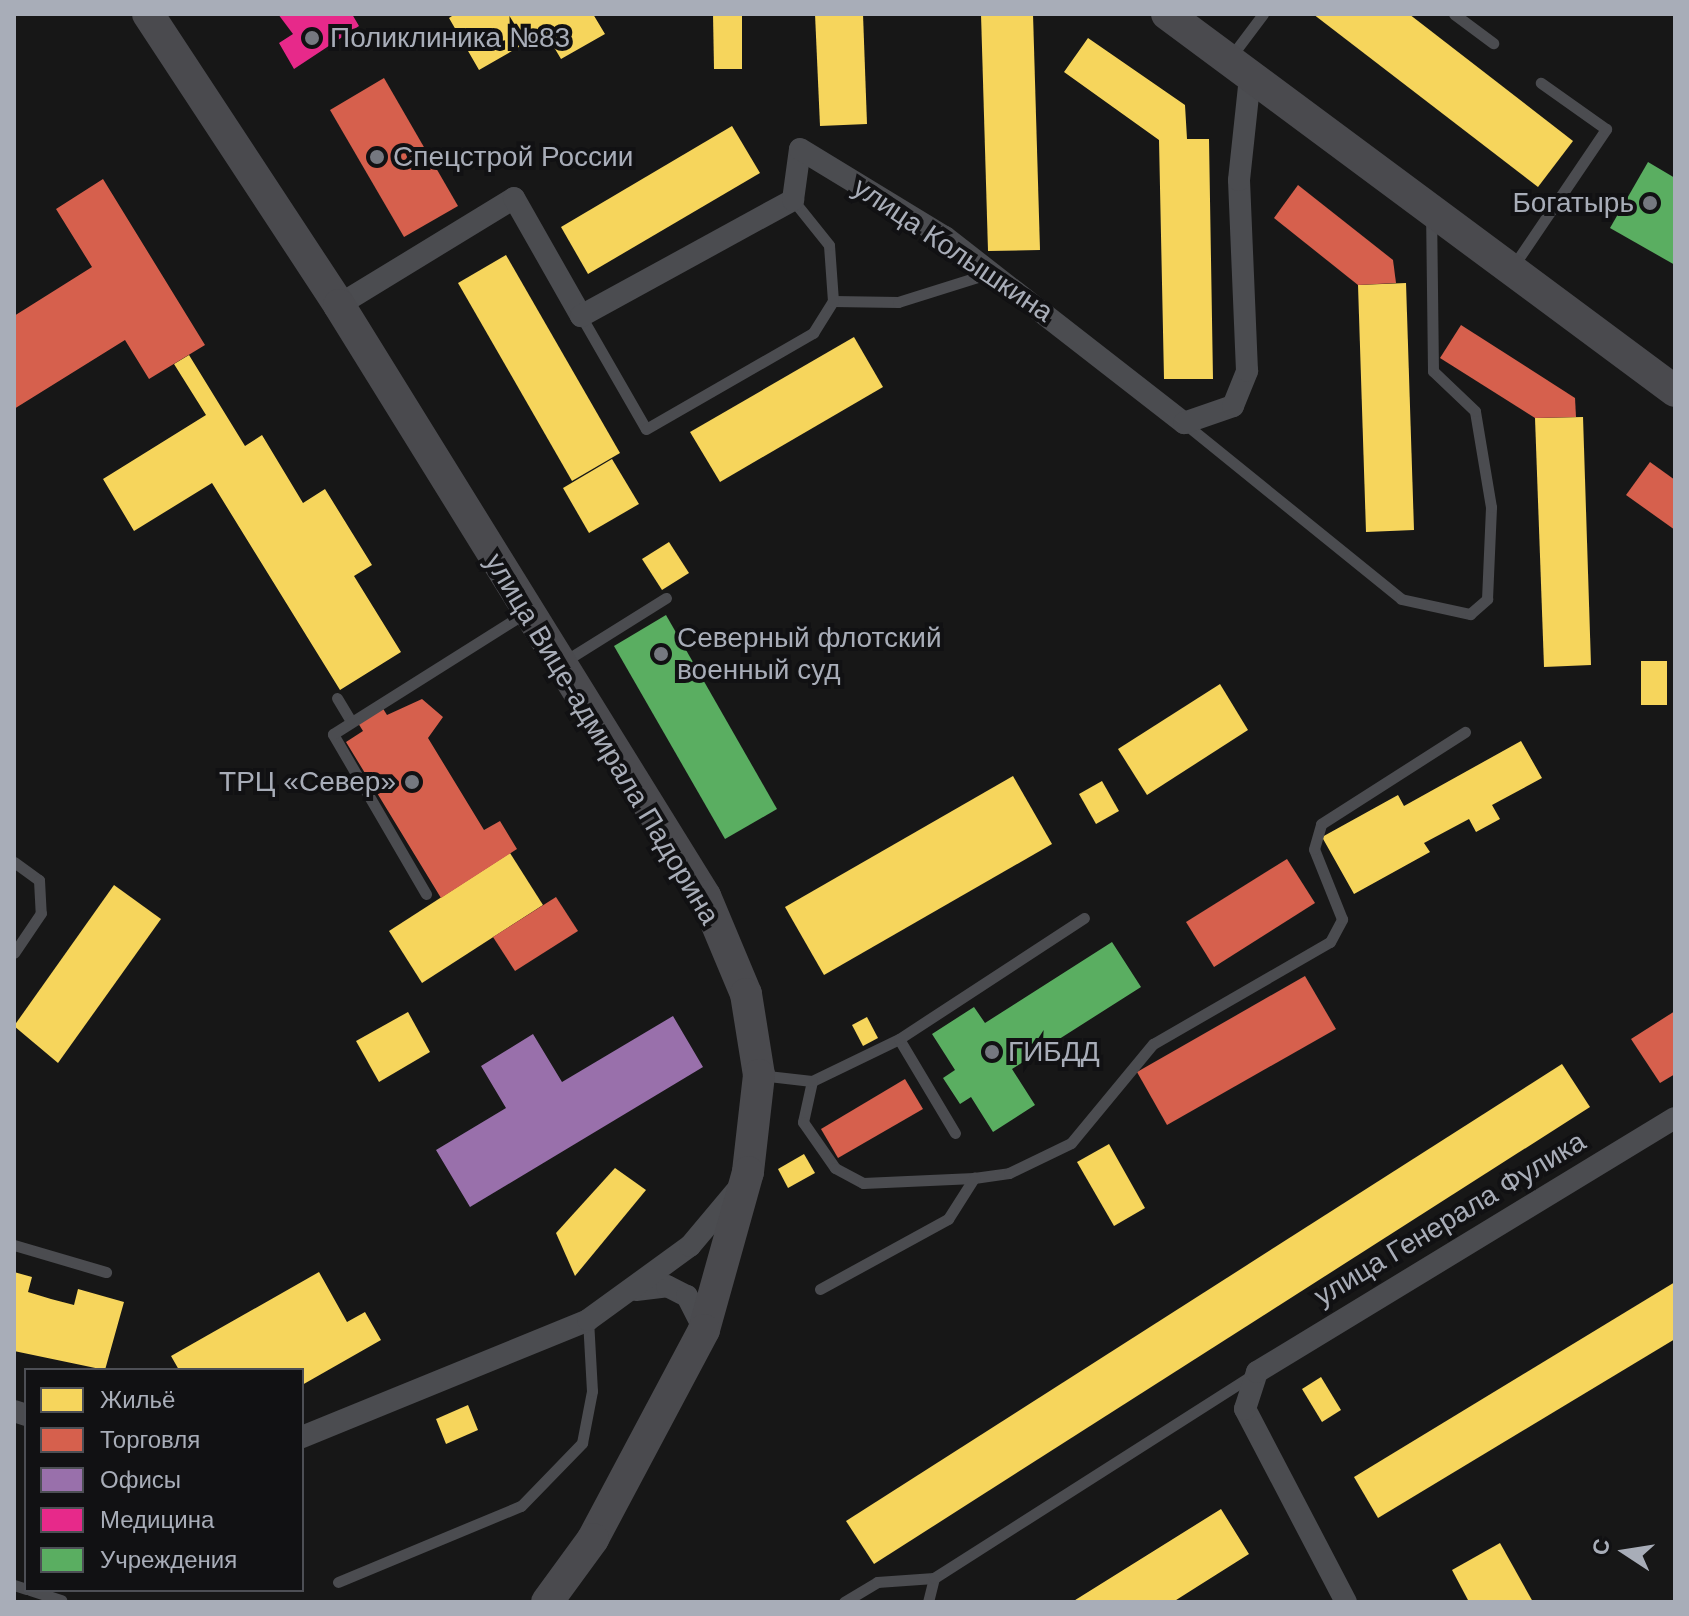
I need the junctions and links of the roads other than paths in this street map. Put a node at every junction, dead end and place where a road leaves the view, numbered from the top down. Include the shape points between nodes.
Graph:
1 (148, 14) edge
2 (1167, 14) edge
3 (1263, 14) edge
4 (1454, 14) edge
5 (1493, 43) dead end
6 (1239, 68) junction
7 (1541, 83) dead end
8 (793, 200) junction
9 (1432, 210) junction
10 (1510, 271) junction
11 (990, 272) junction
12 (833, 301) junction
13 (339, 305) junction
14 (581, 316) junction
15 (1675, 391) edge
16 (1184, 423) junction
17 (666, 598) dead end
18 (525, 613) junction
19 (558, 666) junction
20 (337, 698) dead end
21 (350, 720) junction
22 (1465, 732) dead end
23 (14, 862) edge
24 (426, 894) dead end
25 (1084, 918) dead end
26 (14, 953) edge
27 (899, 1039) junction
28 (759, 1075) junction
29 (812, 1081) junction
30 (1675, 1118) edge
31 (955, 1133) dead end
32 (748, 1172) junction
33 (974, 1178) junction
34 (14, 1245) edge
35 (106, 1272) dead end
36 (820, 1289) dead end
37 (635, 1290) junction
38 (588, 1320) junction
39 (704, 1330) junction
40 (1257, 1372) junction
41 (304, 1436) edge
42 (934, 1578) junction
43 (338, 1582) dead end
44 (37, 1592) edge
45 (61, 1600) dead end
46 (547, 1602) edge
47 (844, 1602) edge
48 (928, 1602) edge
49 (1346, 1602) edge

1 - 13 street, улица Вице-адмирала Падорина
2 - 6 street
3 - 6 lane
4 - 5 lane
6 - 9 street
6 - 16 street via 1247,371 1233,406
7 - 10 lane via 1606,129
8 - 11 street, улица Колышкина via 800,149
8 - 12 lane via 829,245
8 - 14 street
9 - 10 street
9 - 16 lane, улица Колышкина via 1433,371 1475,411 1491,507 1487,599 1470,614 1401,599
10 - 15 street
11 - 12 lane via 898,302
11 - 16 street, улица Колышкина
12 - 14 lane via 813,333 646,429
13 - 14 street via 514,198
13 - 18 street, улица Вице-адмирала Падорина
17 - 19 lane
18 - 19 street, улица Вице-адмирала Падорина
18 - 21 lane
19 - 28 street, улица Вице-адмирала Падорина via 705,896 746,994
20 - 21 lane
21 - 24 lane via 333,734
22 - 33 lane via 1321,824 1314,849 1342,919 1330,942 1153,1044 1071,1143 1009,1173
23 - 26 lane via 39,880 41,913
25 - 27 lane
27 - 29 lane
27 - 31 lane
28 - 29 lane
28 - 32 street, улица Вице-адмирала Падорина
29 - 33 lane via 803,1122 835,1168 863,1183
30 - 40 street, улица Генерала Фулика
32 - 37 street via 690,1246
32 - 39 street, улица Вице-адмирала Падорина
33 - 36 lane via 948,1219
34 - 35 lane
37 - 38 street
37 - 39 street via 667,1286 687,1296
38 - 41 street
38 - 43 lane via 592,1391 582,1443 521,1506
39 - 46 street, улица Вице-адмирала Падорина via 593,1539
40 - 42 lane, улица Генерала Фулика
40 - 49 street via 1245,1409
42 - 47 lane via 877,1582
42 - 48 lane
44 - 45 lane

